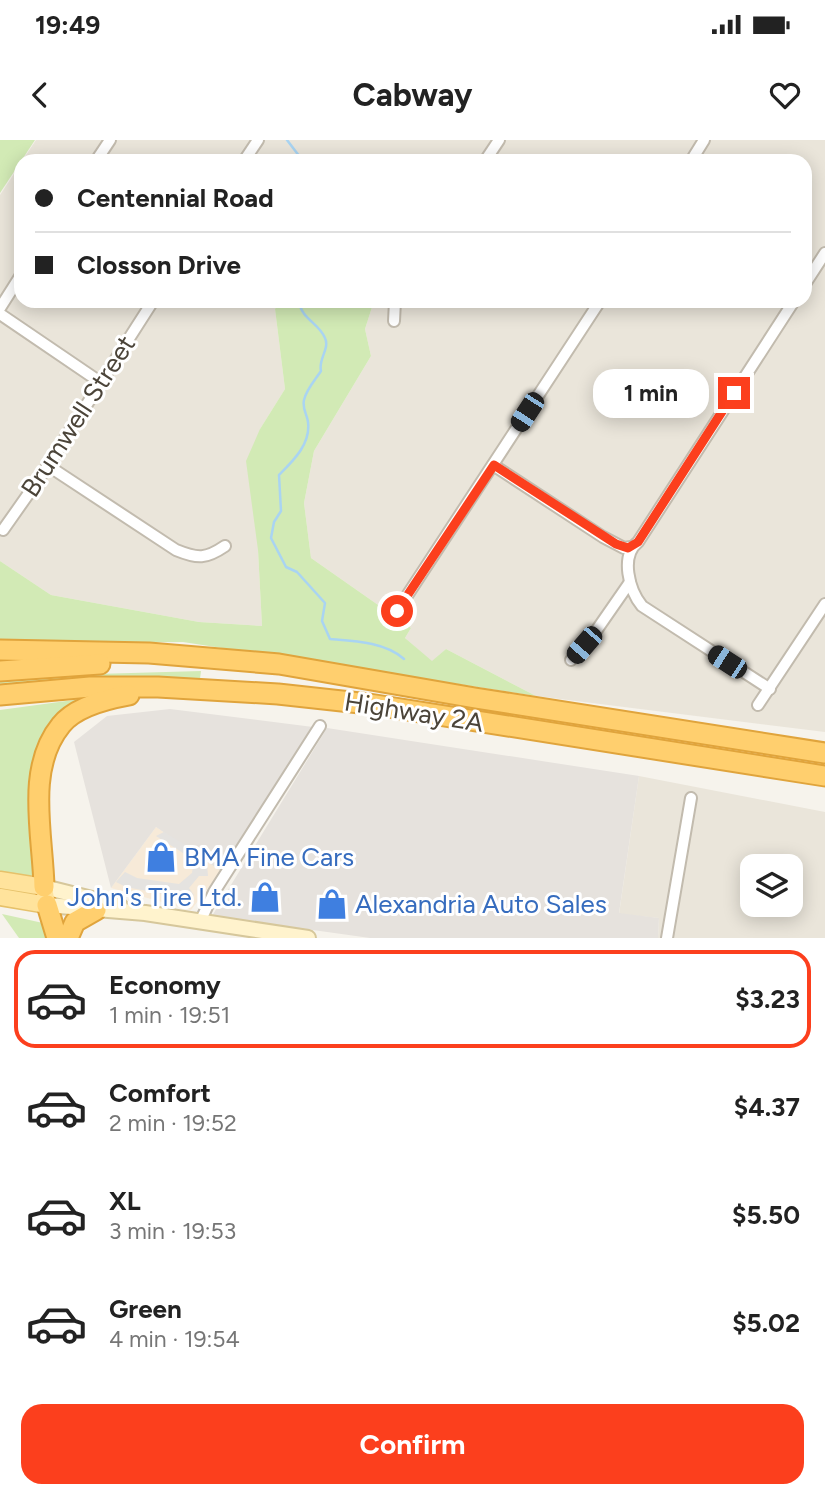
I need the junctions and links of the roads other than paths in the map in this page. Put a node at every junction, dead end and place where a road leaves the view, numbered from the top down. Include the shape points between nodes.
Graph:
1 (825, 253) edge
2 (812, 273) edge
3 (14, 286) edge
4 (148, 308) edge
5 (395, 308) edge
6 (595, 308) edge
7 (789, 308) edge
8 (0, 309) edge
9 (0, 314) edge
10 (394, 321) dead end
11 (100, 382) junction
12 (47, 465) junction
13 (494, 465) junction
14 (3, 530) dead end
15 (225, 546) dead end
16 (632, 547) junction
17 (630, 582) junction
18 (825, 604) edge
19 (397, 611) dead end
20 (0, 650) edge
21 (571, 660) dead end
22 (279, 664) junction
23 (0, 671) edge
24 (189, 688) junction
25 (770, 690) junction
26 (0, 695) edge
27 (758, 705) dead end
28 (320, 726) dead end
29 (825, 753) edge
30 (825, 776) edge
31 (691, 798) dead end
32 (0, 880) edge
33 (46, 896) junction
34 (0, 897) edge
35 (96, 910) junction
36 (145, 913) junction
37 (200, 922) junction
38 (57, 938) edge
39 (68, 938) edge
40 (308, 938) edge
41 (667, 938) edge

1 - 2 street
3 - 8 street
4 - 11 street, Brumwell Street
5 - 10 street
6 - 13 street
7 - 16 street
9 - 11 street
11 - 12 street, Brumwell Street
12 - 14 street, Brumwell Street
12 - 15 street via 176,550 211,556
13 - 16 street via 603,537 624,548
13 - 19 street
16 - 17 street
17 - 21 street
17 - 25 street via 642,606
18 - 25 street
20 - 22 highway via 149,653
22 - 23 highway via 157,660
22 - 29 highway, Highway 2A
24 - 26 highway, Highway 2A via 90,687
24 - 30 highway, Highway 2A via 369,704
24 - 33 highway via 110,698 62,724 47,749 39,783
25 - 27 street
28 - 37 street via 214,892
31 - 41 street
32 - 33 main road
33 - 34 main road
33 - 35 main road
33 - 36 main road via 88,896
33 - 38 highway
35 - 36 main road
35 - 39 highway via 75,922
36 - 37 main road
37 - 40 main road

